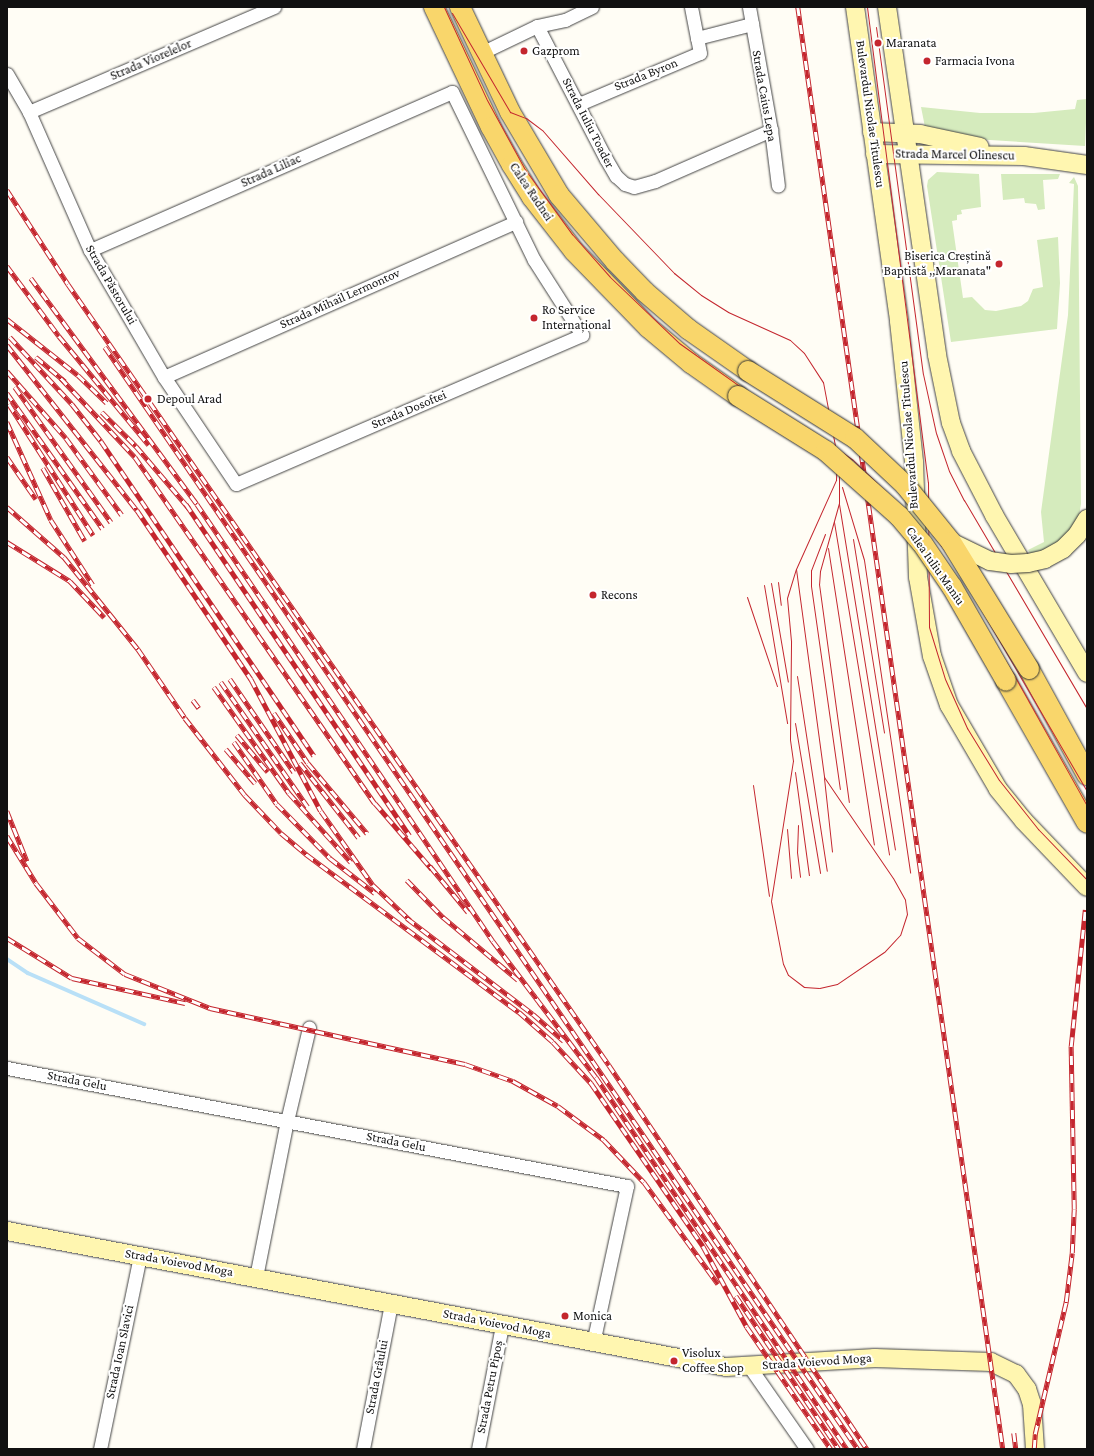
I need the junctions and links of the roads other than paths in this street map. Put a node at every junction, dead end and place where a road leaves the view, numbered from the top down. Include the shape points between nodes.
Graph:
1 (274, 7) edge
2 (434, 7) edge
3 (460, 7) edge
4 (592, 7) edge
5 (691, 7) edge
6 (750, 7) edge
7 (855, 7) edge
8 (887, 7) edge
9 (752, 24) junction
10 (537, 26) junction
11 (699, 38) junction
12 (481, 53) junction
13 (7, 74) edge
14 (579, 104) junction
15 (29, 112) junction
16 (771, 130) junction
17 (872, 132) junction
18 (905, 132) junction
19 (908, 153) junction
20 (875, 154) junction
21 (1024, 156) junction
22 (1087, 165) edge
23 (778, 186) dead end
24 (516, 222) junction
25 (90, 250) junction
26 (688, 329) joint
27 (671, 347) joint
28 (164, 376) junction
29 (236, 484) joint
30 (1087, 518) edge
31 (951, 542) junction
32 (1087, 673) edge
33 (1087, 775) edge
34 (1087, 823) edge
35 (1087, 887) edge
36 (309, 1028) dead end
37 (7, 1068) edge
38 (286, 1121) junction
39 (7, 1231) edge
40 (140, 1256) junction
41 (256, 1277) junction
42 (390, 1304) junction
43 (502, 1325) junction
44 (593, 1343) junction
45 (749, 1366) junction
46 (100, 1449) edge
47 (363, 1449) edge
48 (478, 1449) edge
49 (807, 1449) edge
50 (1035, 1449) edge

1 - 15 street, Strada Viorelelor
2 - 27 main road, Calea Radnei via 491,127 532,197 602,283
3 - 12 main road, Calea Radnei
4 - 10 street via 565,20
5 - 11 street
6 - 9 street, Strada Caius Lepa
7 - 17 street, Bulevardul Nicolae Titulescu
8 - 18 street
9 - 11 street
9 - 16 street, Strada Caius Lepa
10 - 12 street
10 - 14 street, Strada Iuliu Toader
11 - 14 street, Strada Byron via 700,53
12 - 26 main road, Calea Radnei via 522,135 559,195 615,261 645,292
13 - 15 street, Strada Păstorului
14 - 16 street, Strada Iuliu Toader via 616,176 625,184 634,187 655,181
15 - 25 street, Strada Păstorului
16 - 23 street, Strada Caius Lepa
17 - 18 street, Strada Marcel Olinescu
17 - 20 street, Bulevardul Nicolae Titulescu
18 - 19 street
18 - 21 street, Strada Marcel Olinescu
19 - 20 street, Strada Marcel Olinescu
19 - 21 street, Strada Marcel Olinescu
19 - 32 street via 936,347 951,424 991,509
20 - 35 street, Bulevardul Nicolae Titulescu via 906,380 914,462 918,577 932,656 949,705 998,789 1024,822
21 - 22 street
24 - 25 street, Strada Liliac via 452,92
24 - 28 street, Strada Mihail Lermontov
24 - 29 street, Strada Dosoftei via 551,289 582,335
25 - 28 street, Strada Păstorului
26 - 31 main road, Calea Iuliu Maniu, bridge via 748,371 855,438 905,485
27 - 34 main road, Calea Iuliu Maniu, bridge via 738,396 826,451 899,516 922,543 952,587
28 - 29 street, Strada Păstorului
30 - 31 street, bridge via 1077,535 1063,549 1045,559 1028,563 990,561
31 - 33 main road, Calea Iuliu Maniu, bridge via 1029,669
36 - 38 street
37 - 38 street, Strada Gelu
38 - 41 street
38 - 44 street, Strada Gelu via 627,1186
39 - 40 street, Strada Voievod Moga
40 - 41 street, Strada Voievod Moga
40 - 46 street, Strada Ioan Slavici
41 - 42 street, Strada Voievod Moga
42 - 43 street, Strada Voievod Moga
42 - 47 street, Strada Grâului
43 - 44 street, Strada Voievod Moga
43 - 48 street, Strada Petru Pipoș
44 - 45 street, Strada Voievod Moga via 726,1367
45 - 49 street
45 - 50 street, Strada Voievod Moga via 796,1361 875,1358 991,1362 1016,1374 1027,1389 1032,1404

